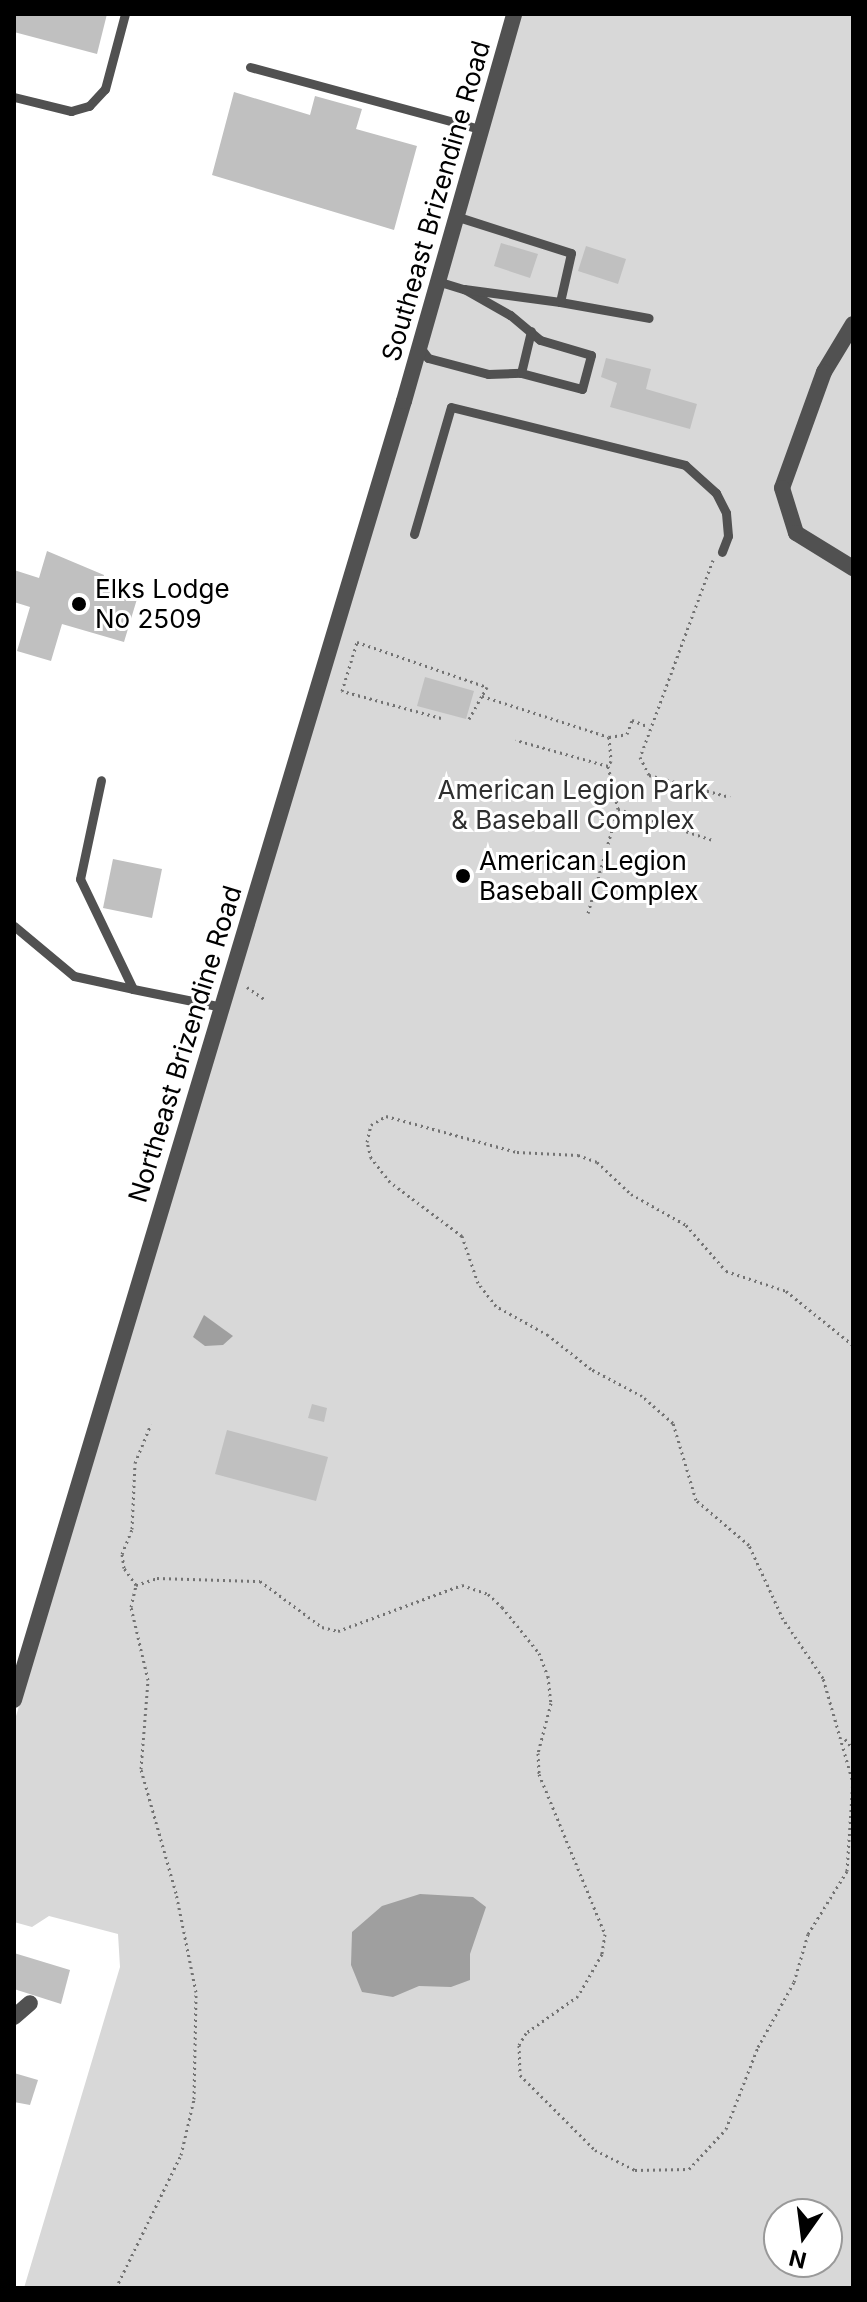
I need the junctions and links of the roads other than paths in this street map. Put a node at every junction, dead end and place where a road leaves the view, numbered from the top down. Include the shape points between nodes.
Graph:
1 (125, 14) edge
2 (514, 14) edge
3 (250, 67) dead end
4 (14, 97) edge
5 (479, 129) junction
6 (455, 216) junction
7 (437, 281) junction
8 (464, 289) junction
9 (560, 302) junction
10 (649, 318) dead end
11 (853, 324) edge
12 (531, 331) junction
13 (419, 346) junction
14 (521, 373) junction
15 (404, 401) joint
16 (414, 534) dead end
17 (722, 552) road end
18 (853, 568) edge
19 (101, 780) dead end
20 (14, 926) edge
21 (133, 989) junction
22 (222, 1007) junction
23 (14, 1699) edge
24 (30, 2003) dead end
25 (14, 2017) edge

1 - 4 lane via 98,99 71,111
2 - 5 street, Southeast Brizendine Road
3 - 5 lane
5 - 6 street, Southeast Brizendine Road
6 - 7 street, Southeast Brizendine Road
6 - 9 lane via 571,253
7 - 8 lane
7 - 13 street, Southeast Brizendine Road
8 - 9 lane
8 - 12 lane
9 - 10 lane
11 - 18 street via 824,372 782,488 796,533
12 - 14 lane
12 - 14 lane via 540,340 591,355 582,389
13 - 14 lane via 428,358 488,374
13 - 15 street, Southeast Brizendine Road
15 - 22 street, Northeast Brizendine Road
16 - 17 lane via 451,407 685,465 716,493 726,513 728,536
19 - 21 lane via 80,879
20 - 21 lane via 74,976
21 - 22 lane
22 - 23 street, Northeast Brizendine Road
24 - 25 street

